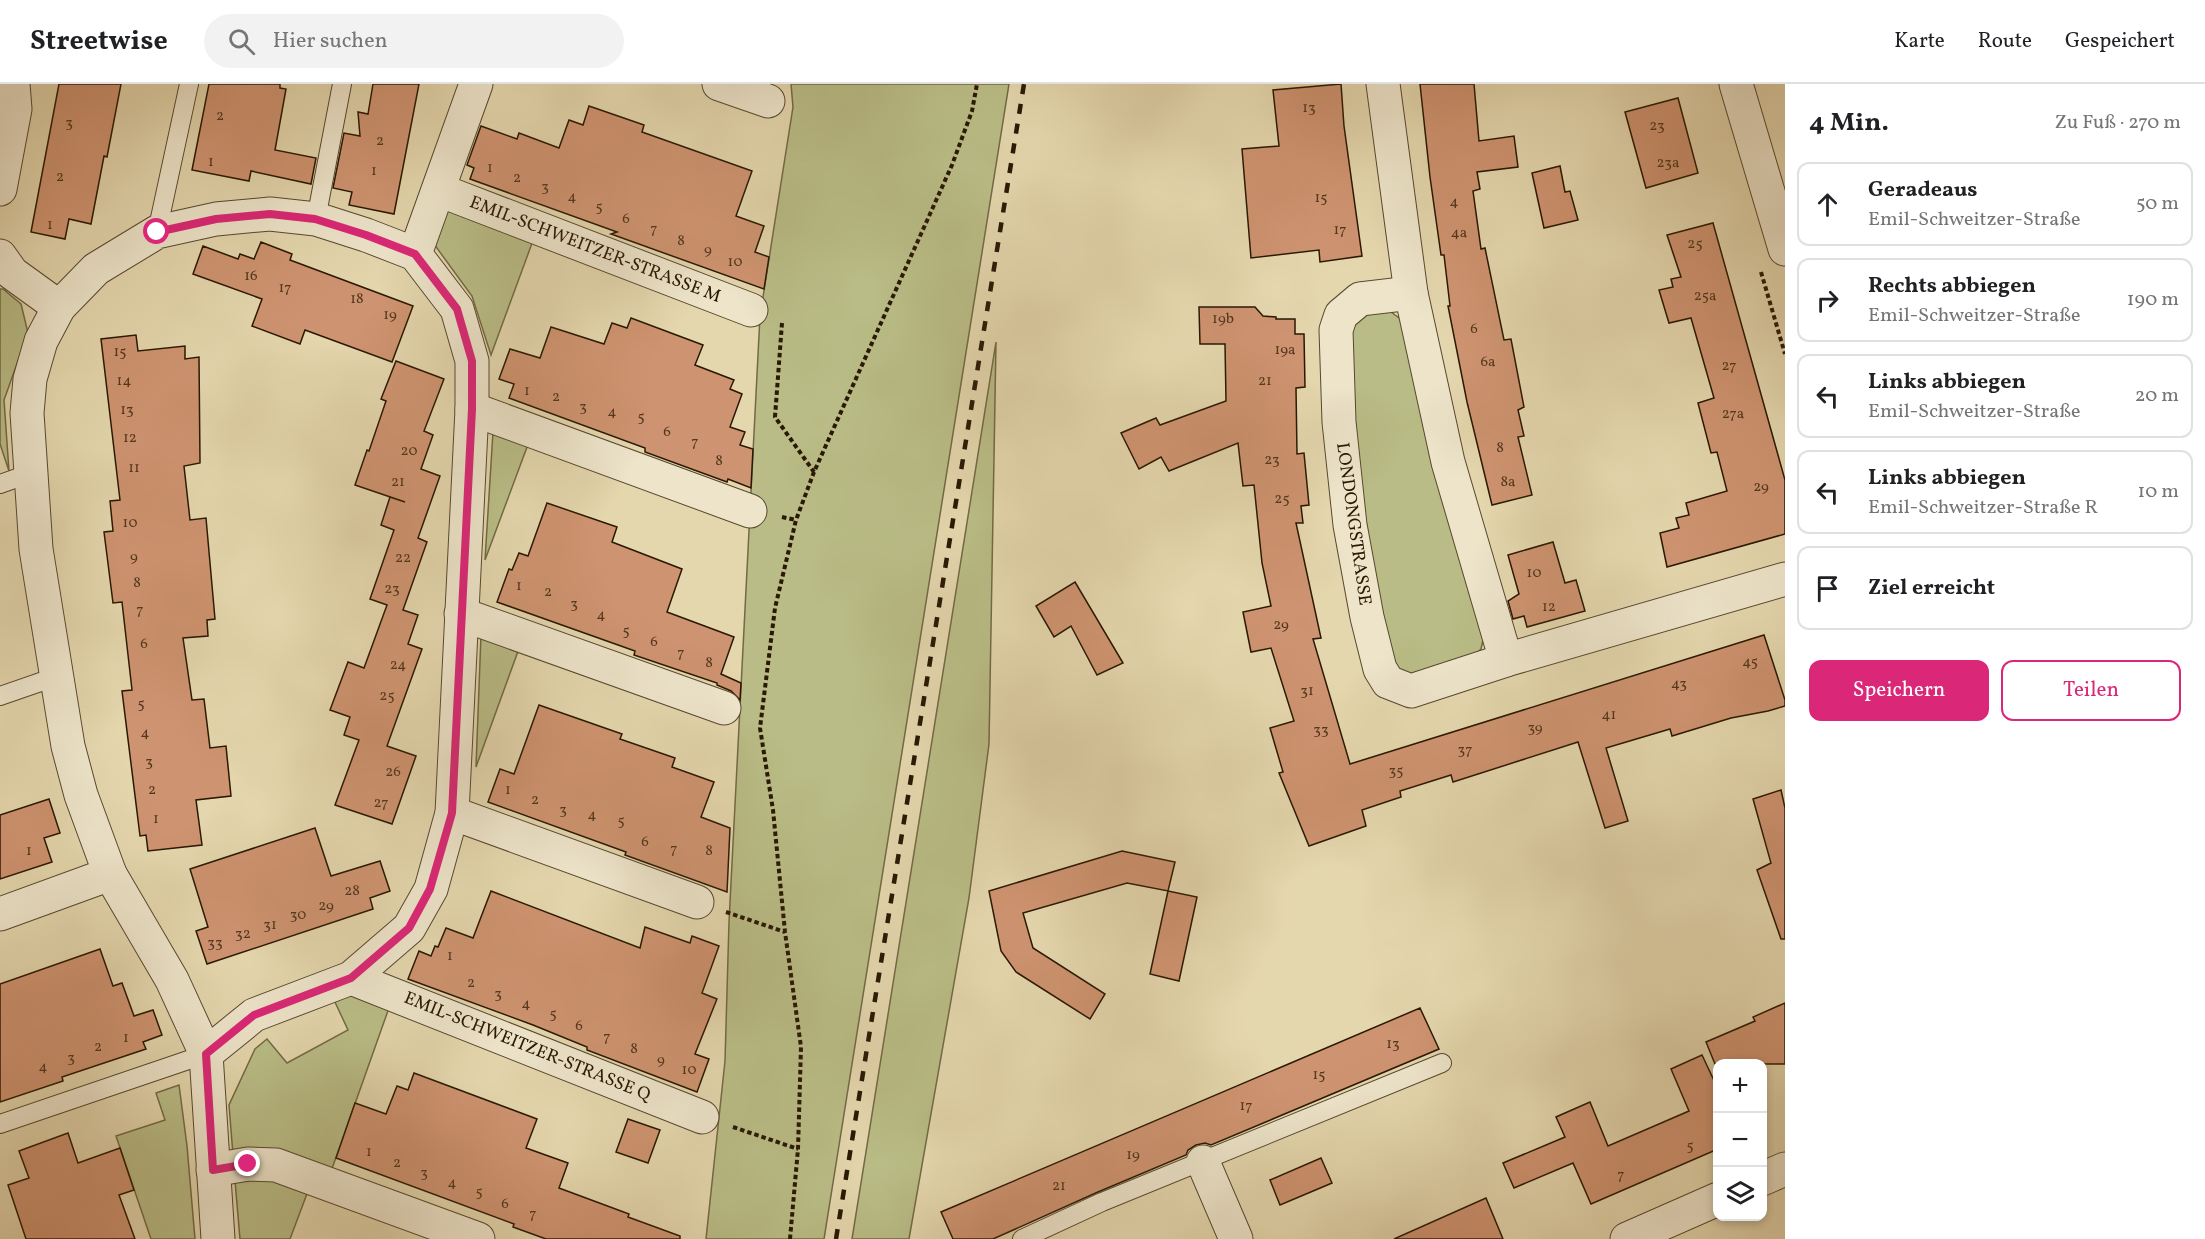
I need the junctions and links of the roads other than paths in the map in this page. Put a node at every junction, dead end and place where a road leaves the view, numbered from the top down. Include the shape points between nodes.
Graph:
1 (13, 84) edge
2 (189, 84) edge
3 (342, 84) edge
4 (476, 84) edge
5 (719, 84) edge
6 (1383, 84) edge
7 (1736, 84) edge
8 (768, 101) dead end
9 (0, 189) edge
10 (439, 190) junction
11 (315, 219) junction
12 (157, 232) junction
13 (1785, 249) edge
14 (415, 254) junction
15 (4, 269) edge
16 (1411, 293) junction
17 (59, 306) junction
18 (751, 309) road end
19 (472, 409) junction
20 (31, 473) junction
21 (0, 484) edge
22 (750, 511) dead end
23 (1785, 579) edge
24 (460, 614) junction
25 (1506, 660) junction
26 (55, 677) junction
27 (0, 696) edge
28 (724, 708) dead end
29 (452, 813) junction
30 (110, 874) junction
31 (697, 902) road end
32 (0, 914) edge
33 (351, 978) junction
34 (206, 1054) junction
35 (1442, 1063) dead end
36 (702, 1117) road end
37 (0, 1124) edge
38 (1203, 1162) junction
39 (1785, 1169) edge
40 (213, 1170) junction
41 (1767, 1177) edge
42 (1713, 1201) edge
43 (218, 1239) edge
44 (478, 1239) edge
45 (1022, 1239) edge
46 (1236, 1239) edge
47 (1627, 1239) edge

1 - 9 street via 15,109
2 - 12 lane
3 - 11 lane
4 - 10 street
5 - 8 street
6 - 16 street
7 - 13 street
10 - 14 street
10 - 18 street, EMIL-SCHWEITZER-STRASSE M
11 - 12 street via 270,214 216,219
11 - 14 street
12 - 17 street via 96,269
14 - 19 street via 457,309 472,361
15 - 17 street
16 - 25 street via 1448,462
16 - 25 street, LONDONGSTRASSE via 1360,299 1341,315 1336,330 1339,422 1350,525 1380,669 1388,682 1411,691
17 - 20 street via 41,341 30,380 27,413
19 - 22 street
19 - 24 street
20 - 21 lane
20 - 26 street via 36,549
23 - 25 street, LONDONGSTRASSE
24 - 28 street
24 - 29 street
26 - 27 lane
26 - 30 street via 81,795
29 - 31 street
29 - 33 street via 430,889 409,928
30 - 32 street
30 - 34 street via 172,980
33 - 34 street via 254,1015
33 - 36 street, EMIL-SCHWEITZER-STRASSE Q
34 - 37 lane
34 - 40 street
35 - 38 lane
38 - 45 lane
38 - 46 street
39 - 41 street
40 - 43 street
40 - 44 street via 248,1164 276,1165
42 - 47 street

